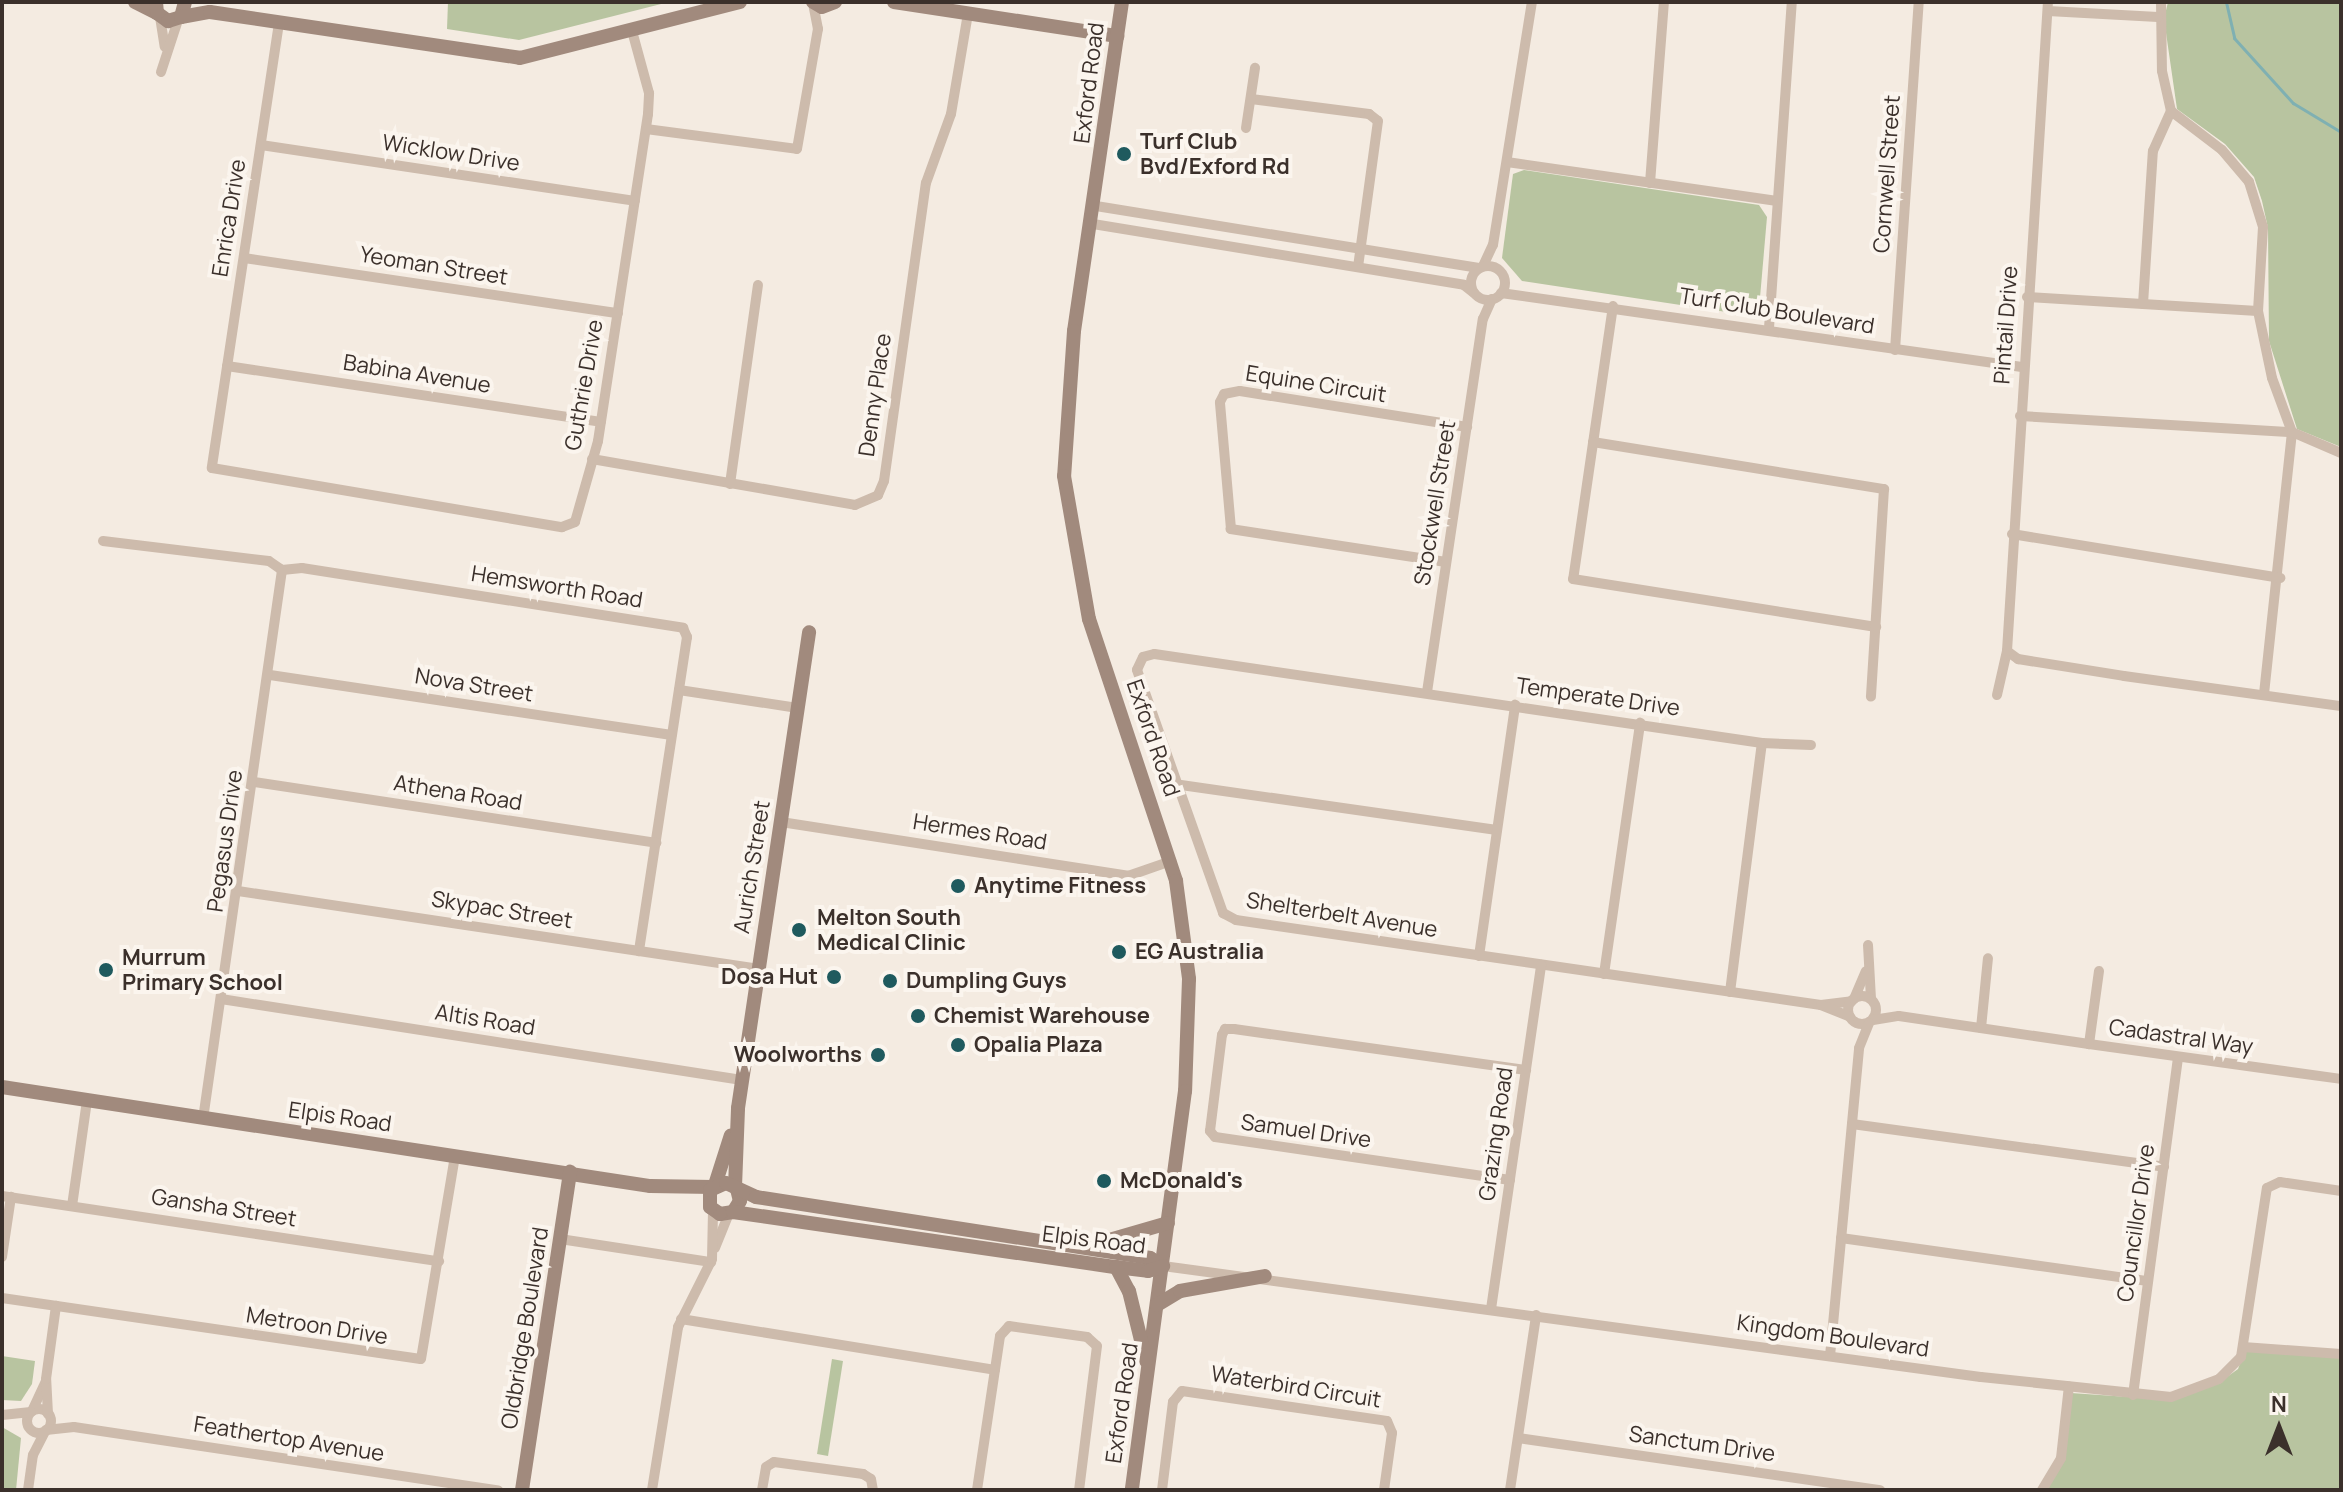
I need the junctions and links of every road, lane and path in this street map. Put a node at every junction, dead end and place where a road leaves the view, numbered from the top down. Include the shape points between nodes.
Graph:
1 (135, 2) edge
2 (193, 2) edge
3 (740, 2) edge
4 (813, 2) edge
5 (894, 2) edge
6 (1122, 2) edge
7 (1532, 2) edge
8 (1664, 2) edge
9 (1792, 2) edge
10 (1919, 2) edge
11 (2161, 2) edge
12 (834, 3) edge
13 (925, 4) edge
14 (2048, 6) edge
15 (704, 7) edge
16 (158, 11) edge
17 (210, 12) junction
18 (181, 13) edge
19 (968, 13) junction
20 (2158, 17) junction
21 (279, 23) junction
22 (818, 29) junction
23 (632, 31) junction
24 (1117, 36) junction
25 (165, 47) junction
26 (1255, 68) dead end
27 (161, 72) dead end
28 (1251, 99) junction
29 (2171, 111) junction
30 (1246, 128) dead end
31 (646, 129) junction
32 (261, 145) junction
33 (1507, 162) junction
34 (1650, 183) junction
35 (635, 201) junction
36 (1777, 201) junction
37 (1096, 206) junction
38 (1093, 224) junction
39 (1493, 245) junction
40 (1361, 247) junction
41 (244, 258) junction
42 (1358, 267) junction
43 (1481, 267) junction
44 (1502, 275) junction
45 (758, 285) dead end
46 (1476, 294) junction
47 (1526, 295) junction
48 (1496, 296) junction
49 (2027, 297) junction
50 (2143, 304) junction
51 (1613, 306) junction
52 (2258, 311) junction
53 (618, 313) junction
54 (1483, 319) junction
55 (1769, 328) junction
56 (1895, 350) junction
57 (227, 366) junction
58 (2022, 367) junction
59 (2020, 416) junction
60 (219, 420) joint
61 (601, 422) junction
62 (1467, 427) junction
63 (2292, 432) junction
64 (1593, 442) junction
65 (2341, 453) edge
66 (592, 459) junction
67 (730, 484) junction
68 (2012, 534) junction
69 (103, 541) dead end
70 (1446, 562) junction
71 (282, 570) junction
72 (2280, 578) junction
73 (1876, 627) junction
74 (809, 632) dead end
75 (2007, 651) junction
76 (270, 675) junction
77 (679, 690) junction
78 (1427, 692) junction
79 (2264, 694) junction
80 (1997, 695) dead end
81 (1871, 697) dead end
82 (1515, 705) junction
83 (2341, 706) edge
84 (798, 708) junction
85 (1640, 723) junction
86 (672, 735) junction
87 (1762, 743) junction
88 (1811, 745) dead end
89 (254, 782) junction
90 (1181, 785) junction
91 (781, 822) junction
92 (1497, 830) junction
93 (656, 843) junction
94 (1171, 861) junction
95 (238, 891) junction
96 (1868, 945) dead end
97 (639, 951) junction
98 (1479, 956) junction
99 (1988, 958) dead end
100 (1541, 965) junction
101 (759, 969) junction
102 (1866, 971) junction
103 (2099, 971) dead end
104 (1604, 974) junction
105 (1730, 992) junction
106 (221, 999) junction
107 (1853, 1000) junction
108 (1872, 1000) junction
109 (1821, 1005) junction
110 (1899, 1016) junction
111 (1851, 1019) junction
112 (1871, 1022) junction
113 (1981, 1028) junction
114 (2089, 1044) junction
115 (1859, 1048) junction
116 (2178, 1058) junction
117 (1526, 1070) junction
118 (2341, 1079) edge
119 (742, 1080) junction
120 (2, 1087) edge
121 (87, 1101) junction
122 (738, 1108) junction
123 (203, 1119) junction
124 (1852, 1124) junction
125 (455, 1156) junction
126 (2164, 1167) junction
127 (570, 1172) junction
128 (1510, 1180) junction
129 (714, 1186) junction
130 (673, 1188) junction
131 (736, 1188) junction
132 (2341, 1191) edge
133 (6, 1196) edge
134 (72, 1206) junction
135 (711, 1208) junction
136 (731, 1213) junction
137 (1168, 1223) junction
138 (1841, 1238) junction
139 (560, 1239) junction
140 (1080, 1247) junction
141 (712, 1256) junction
142 (2, 1257) edge
143 (439, 1261) junction
144 (1163, 1266) junction
145 (1116, 1267) junction
146 (1265, 1276) junction
147 (2148, 1281) junction
148 (2, 1298) edge
149 (1157, 1305) junction
150 (56, 1306) junction
151 (1491, 1309) junction
152 (1536, 1315) junction
153 (681, 1319) junction
154 (2243, 1347) junction
155 (2341, 1354) edge
156 (1830, 1356) junction
157 (1148, 1369) junction
158 (995, 1370) junction
159 (46, 1379) junction
160 (2069, 1386) junction
161 (2133, 1395) junction
162 (32, 1412) junction
163 (48, 1415) junction
164 (2, 1416) edge
165 (74, 1427) junction
166 (29, 1428) junction
167 (46, 1431) junction
168 (1518, 1438) junction
169 (33, 1455) junction
170 (1817, 1486) edge
171 (28, 1490) edge
172 (498, 1490) edge
173 (522, 1490) edge
174 (652, 1490) edge
175 (762, 1490) edge
176 (873, 1490) edge
177 (977, 1490) edge
178 (1079, 1490) edge
179 (1132, 1490) edge
180 (1162, 1490) edge
181 (1384, 1490) edge
182 (1510, 1490) edge
183 (1880, 1490) edge
184 (2042, 1490) edge

1 - 16 street
2 - 17 street
3 - 15 street
4 - 12 street
4 - 22 street
5 - 13 street
6 - 24 street, Exford Road
7 - 33 street
8 - 34 street
9 - 36 street
10 - 56 street, Cornwell Street
11 - 20 street
12 - 22 street
13 - 19 street
14 - 20 street
14 - 49 street, Pintail Drive
15 - 23 street
16 - 18 street
16 - 25 street
17 - 18 street
17 - 21 street
18 - 25 street
19 - 24 street
19 - 67 street, Denny Place via 951,114 926,183 882,490 872,501 855,505
20 - 29 street
21 - 23 street via 520,58
21 - 32 street, Enrica Drive
22 - 31 street via 797,149
23 - 31 street, Guthrie Drive via 649,93
24 - 37 street, Exford Road
25 - 27 street
26 - 28 street
28 - 30 street
28 - 40 street via 1369,114 1378,121
29 - 50 street via 2153,151
29 - 52 street via 2222,150 2249,182 2263,227
31 - 35 street, Guthrie Drive
32 - 35 street, Wicklow Drive
32 - 41 street, Enrica Drive
33 - 34 street
33 - 39 street
34 - 36 street
35 - 53 street, Guthrie Drive
36 - 55 street
37 - 38 street, Exford Road
37 - 40 street
38 - 42 street
38 - 94 street, Exford Road via 1068,387 1067,511 1089,619
39 - 43 street
39 - 44 street
40 - 42 street
40 - 43 street
41 - 53 street, Yeoman Street
41 - 57 street, Enrica Drive
42 - 46 street via 1464,285
43 - 44 street, Turf Club Boulevard
43 - 46 street via 1472,277
44 - 47 street, Turf Club Boulevard
44 - 48 street, Stockwell Street
45 - 67 street
46 - 48 street, Turf Club Boulevard
46 - 54 street, Stockwell Street
47 - 48 street, Turf Club Boulevard
47 - 51 street, Turf Club Boulevard
48 - 54 street, Stockwell Street
49 - 50 street
49 - 58 street, Pintail Drive
50 - 52 street
51 - 55 street, Turf Club Boulevard
51 - 64 street
52 - 63 street via 2272,378
53 - 61 street, Guthrie Drive
54 - 62 street, Stockwell Street
55 - 56 street, Turf Club Boulevard
56 - 58 street, Turf Club Boulevard
57 - 60 street, Enrica Drive
57 - 61 street, Babina Avenue
58 - 59 street, Pintail Drive
59 - 63 street
59 - 68 street, Pintail Drive
60 - 66 street, Guthrie Drive via 212,468 562,527 575,522
61 - 66 street, Guthrie Drive
62 - 70 street, Stockwell Street
62 - 70 street, Equine Circuit via 1240,391 1224,394 1220,402 1231,529
63 - 65 street
63 - 72 street
64 - 73 street via 1884,489
64 - 73 street via 1573,579
66 - 67 street, Denny Place
68 - 72 street
68 - 75 street, Pintail Drive
69 - 71 street, Hemsworth Road via 269,561
70 - 78 street, Stockwell Street
71 - 76 street, Pegasus Drive
71 - 77 street, Hemsworth Road via 302,568 677,625 687,637
72 - 79 street
73 - 81 street
74 - 84 street, Aurich Street
75 - 79 street via 2018,659
75 - 80 street, Pintail Drive
76 - 86 street, Nova Street
76 - 89 street, Pegasus Drive
77 - 84 street
77 - 86 street, Hemsworth Road
78 - 82 street, Temperate Drive
78 - 90 street, Shelterbelt Avenue via 1143,657 1137,670
79 - 83 street
82 - 85 street, Temperate Drive
82 - 92 street
84 - 91 street, Aurich Street
85 - 87 street, Temperate Drive
85 - 104 street
86 - 93 street, Hemsworth Road
87 - 88 street, Temperate Drive
87 - 105 street
89 - 93 street, Athena Road
89 - 95 street, Pegasus Drive
90 - 92 street
90 - 98 street, Shelterbelt Avenue via 1223,913 1236,920
91 - 94 street, Hermes Road via 1128,876
91 - 101 street, Aurich Street
92 - 98 street
93 - 97 street, Hemsworth Road
94 - 137 street, Exford Road via 1185,929 1189,1042
95 - 97 street, Skypac Street
95 - 106 street, Pegasus Drive
96 - 102 street
97 - 101 street, Skypac Street
98 - 100 street, Shelterbelt Avenue
99 - 113 street
100 - 104 street, Shelterbelt Avenue
100 - 117 street, Grazing Road
101 - 119 street, Aurich Street
102 - 107 street
102 - 108 street
103 - 114 street, Cadastral Way
104 - 105 street, Shelterbelt Avenue
105 - 109 street, Shelterbelt Avenue
106 - 119 street, Altis Road
106 - 123 street, Pegasus Drive
107 - 108 street, Shelterbelt Avenue
107 - 109 street, Shelterbelt Avenue
107 - 111 street
108 - 110 street
108 - 112 street
109 - 111 street, Shelterbelt Avenue
110 - 112 street
110 - 113 street
111 - 112 street, Shelterbelt Avenue
111 - 115 street
112 - 115 street
113 - 114 street
114 - 116 street, Cadastral Way
115 - 124 street
116 - 118 street, Cadastral Way
116 - 126 street, Councillor Drive
117 - 128 street, Grazing Road
117 - 128 street, Samuel Drive via 1225,1029 1210,1131 1221,1139
119 - 122 street, Aurich Street
120 - 121 street, Elpis Road
121 - 123 street, Elpis Road
121 - 134 street
122 - 129 street, Aurich Street
122 - 131 street, Aurich Street
123 - 125 street, Elpis Road
124 - 126 street
124 - 138 street
125 - 127 street, Elpis Road
125 - 143 street, Metroon Drive
126 - 147 street, Councillor Drive
127 - 130 street, Elpis Road
127 - 139 street, Oldbridge Boulevard
128 - 151 street, Grazing Road
129 - 130 street, Elpis Road
129 - 131 street, Elpis Road
129 - 135 street, Aurich Street
130 - 135 street, Elpis Road
131 - 136 street, Aurich Street via 740,1201
131 - 140 street, Elpis Road via 756,1197
132 - 154 street, Kingdom Boulevard via 2280,1182 2267,1188
133 - 134 street, Gansha Street
133 - 142 street
134 - 143 street, Gansha Street
135 - 136 street, Elpis Road
135 - 141 street
136 - 141 street
136 - 145 street, Elpis Road
137 - 140 street
137 - 144 street, Exford Road
138 - 147 street
138 - 156 street
139 - 141 street
139 - 173 street, Oldbridge Boulevard
140 - 144 street, Elpis Road via 1150,1258
141 - 153 street
143 - 150 street, Metroon Drive via 426,1350 413,1361
144 - 145 street, Elpis Road via 1148,1271
144 - 146 street, Kingdom Boulevard
144 - 149 street, Exford Road
145 - 157 street via 1129,1291
146 - 149 street via 1180,1291
146 - 151 street, Kingdom Boulevard
147 - 161 street, Councillor Drive
148 - 150 street, Metroon Drive
149 - 157 street, Exford Road
150 - 159 street
151 - 152 street, Kingdom Boulevard
152 - 156 street, Kingdom Boulevard
152 - 168 street
153 - 158 street
153 - 174 street
154 - 155 street
154 - 161 street, Kingdom Boulevard via 2235,1367 2219,1379 2171,1397
156 - 160 street, Kingdom Boulevard
157 - 179 street, Exford Road
158 - 177 street
158 - 178 street via 1000,1336 1009,1326 1095,1342
159 - 162 street
159 - 163 street
160 - 161 street, Kingdom Boulevard
160 - 184 street via 2061,1458
162 - 163 street, Feathertop Avenue
162 - 164 street
162 - 166 street
163 - 165 street, Feathertop Avenue
163 - 167 street
164 - 166 street
165 - 167 street, Feathertop Avenue
165 - 172 street, Feathertop Avenue
166 - 167 street, Feathertop Avenue
166 - 169 street
167 - 169 street
168 - 170 street, Sanctum Drive
168 - 182 street
169 - 171 street
170 - 183 street, Sanctum Drive
175 - 176 street via 766,1467 774,1462 863,1474 871,1479
180 - 181 street, Waterbird Circuit via 1173,1402 1182,1391 1387,1421 1392,1433

